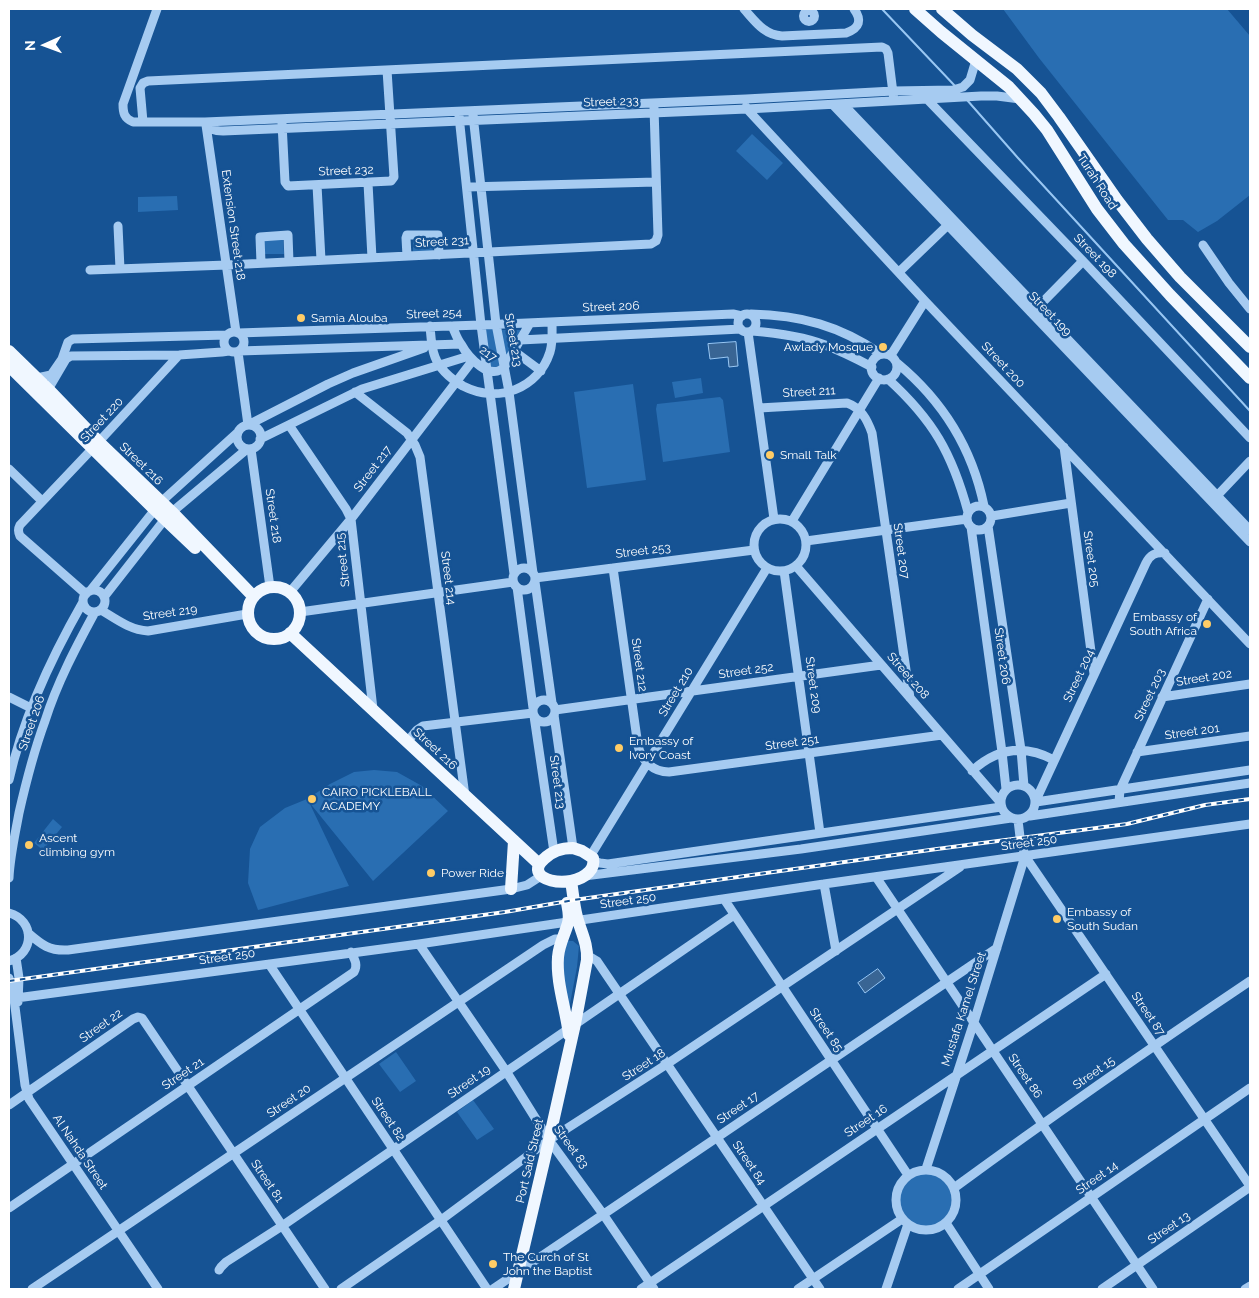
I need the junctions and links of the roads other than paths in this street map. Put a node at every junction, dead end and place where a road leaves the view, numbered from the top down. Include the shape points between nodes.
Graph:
1 (157, 9) edge
2 (744, 9) edge
3 (854, 9) edge
4 (915, 9) edge
5 (942, 9) edge
6 (807, 15) edge
7 (823, 34) junction
8 (792, 35) junction
9 (976, 60) junction
10 (387, 70) junction
11 (893, 91) junction
12 (924, 94) junction
13 (746, 99) junction
14 (1020, 99) junction
15 (894, 101) junction
16 (654, 103) junction
17 (833, 104) junction
18 (843, 104) junction
19 (747, 109) junction
20 (459, 111) junction
21 (472, 111) junction
22 (654, 113) junction
23 (390, 114) junction
24 (282, 118) junction
25 (460, 121) junction
26 (473, 121) junction
27 (143, 122) junction
28 (206, 122) junction
29 (390, 124) junction
30 (282, 128) junction
31 (656, 182) junction
32 (368, 183) junction
33 (317, 185) junction
34 (481, 186) junction
35 (467, 187) junction
36 (950, 223) junction
37 (118, 226) dead end
38 (1203, 245) dead end
39 (488, 252) junction
40 (474, 253) junction
41 (439, 255) junction
42 (407, 256) junction
43 (372, 258) junction
44 (321, 260) junction
45 (1083, 261) junction
46 (289, 262) junction
47 (261, 263) junction
48 (227, 265) junction
49 (120, 269) junction
50 (90, 270) dead end
51 (899, 272) junction
52 (925, 300) junction
53 (1250, 309) edge
54 (1035, 310) junction
55 (746, 315) junction
56 (552, 322) junction
57 (530, 323) junction
58 (496, 324) junction
59 (481, 325) junction
60 (430, 326) junction
61 (452, 326) junction
62 (747, 331) junction
63 (234, 333) junction
64 (552, 339) junction
65 (520, 340) junction
66 (461, 344) junction
67 (432, 345) junction
68 (1250, 347) edge
69 (9, 351) edge
70 (235, 351) junction
71 (514, 351) junction
72 (881, 354) junction
73 (179, 355) junction
74 (891, 356) junction
75 (471, 358) junction
76 (897, 363) junction
77 (9, 366) edge
78 (439, 366) junction
79 (505, 366) junction
80 (872, 367) junction
81 (487, 370) junction
82 (541, 371) junction
83 (37, 378) junction
84 (1250, 378) edge
85 (883, 379) junction
86 (456, 382) junction
87 (355, 392) junction
88 (510, 392) junction
89 (44, 393) junction
90 (491, 394) junction
91 (759, 408) junction
92 (860, 410) junction
93 (248, 425) junction
94 (289, 426) junction
95 (237, 433) junction
96 (1250, 438) edge
97 (260, 439) junction
98 (412, 439) junction
99 (96, 445) junction
100 (1064, 447) junction
101 (249, 449) junction
102 (1250, 461) edge
103 (9, 469) edge
104 (1214, 498) junction
105 (42, 501) junction
106 (1071, 503) junction
107 (157, 506) junction
108 (984, 506) junction
109 (168, 516) junction
110 (992, 516) junction
111 (350, 519) junction
112 (774, 519) junction
113 (969, 519) junction
114 (792, 521) junction
115 (988, 526) junction
116 (886, 530) junction
117 (1250, 530) edge
118 (1148, 536) junction
119 (806, 541) junction
120 (1250, 542) edge
121 (754, 550) junction
122 (1164, 553) junction
123 (1146, 563) junction
124 (796, 566) junction
125 (613, 568) junction
126 (767, 568) junction
127 (784, 571) junction
128 (534, 578) junction
129 (515, 581) junction
130 (270, 587) junction
131 (290, 592) junction
132 (437, 592) junction
133 (86, 596) junction
134 (104, 597) junction
135 (252, 598) junction
136 (1208, 599) junction
137 (361, 603) junction
138 (98, 611) junction
139 (300, 612) junction
140 (247, 614) junction
141 (290, 633) junction
142 (1250, 644) edge
143 (881, 665) junction
144 (1094, 674) junction
145 (799, 676) junction
146 (1250, 684) edge
147 (692, 691) junction
148 (9, 697) edge
149 (1162, 697) junction
150 (910, 698) junction
151 (632, 699) junction
152 (31, 708) junction
153 (554, 709) junction
154 (373, 710) junction
155 (534, 712) junction
156 (456, 722) junction
157 (942, 736) junction
158 (1250, 736) edge
159 (407, 742) junction
160 (1021, 750) junction
161 (1002, 752) junction
162 (1137, 752) junction
163 (809, 753) junction
164 (1054, 760) junction
165 (647, 763) junction
166 (1250, 770) edge
167 (972, 771) junction
168 (9, 780) edge
169 (1250, 783) edge
170 (1024, 786) junction
171 (1006, 789) junction
172 (1120, 790) junction
173 (465, 796) junction
174 (1036, 801) junction
175 (1119, 802) junction
176 (1001, 805) junction
177 (1030, 816) junction
178 (1014, 819) junction
179 (1250, 824) edge
180 (820, 833) junction
181 (514, 841) junction
182 (573, 848) junction
183 (554, 852) junction
184 (1025, 856) junction
185 (592, 858) junction
186 (963, 865) junction
187 (540, 870) junction
188 (584, 876) junction
189 (876, 877) junction
190 (9, 878) edge
191 (567, 882) junction
192 (824, 884) junction
193 (511, 890) junction
194 (724, 899) junction
195 (898, 909) junction
196 (9, 913) edge
197 (734, 915) junction
198 (574, 921) junction
199 (28, 933) junction
200 (562, 939) junction
201 (419, 944) junction
202 (997, 948) junction
203 (836, 951) junction
204 (352, 952) junction
205 (587, 955) junction
206 (12, 960) edge
207 (269, 964) junction
208 (1106, 974) junction
209 (9, 978) edge
210 (1250, 981) edge
211 (947, 982) junction
212 (782, 987) junction
213 (620, 994) junction
214 (14, 999) edge
215 (458, 1001) junction
216 (300, 1009) junction
217 (974, 1022) junction
218 (571, 1031) junction
219 (1154, 1046) junction
220 (993, 1050) junction
221 (831, 1060) junction
222 (668, 1064) junction
223 (506, 1071) junction
224 (956, 1076) junction
225 (345, 1078) junction
226 (188, 1086) junction
227 (1250, 1088) edge
228 (27, 1092) junction
229 (9, 1105) edge
230 (1205, 1119) junction
231 (1043, 1124) junction
232 (878, 1129) junction
233 (717, 1138) junction
234 (549, 1140) junction
235 (393, 1149) junction
236 (234, 1154) junction
237 (73, 1164) junction
238 (926, 1170) junction
239 (908, 1175) junction
240 (1250, 1187) edge
241 (954, 1188) junction
242 (1092, 1197) junction
243 (764, 1206) junction
244 (9, 1208) edge
245 (603, 1214) junction
246 (441, 1220) junction
247 (905, 1221) junction
248 (946, 1223) junction
249 (282, 1226) junction
250 (118, 1231) junction
251 (1137, 1265) junction
252 (219, 1270) dead end
253 (518, 1273) junction
254 (980, 1275) junction
255 (813, 1279) junction
256 (652, 1286) edge
257 (1250, 1286) edge
258 (32, 1289) edge
259 (158, 1289) edge
260 (325, 1289) edge
261 (341, 1289) edge
262 (487, 1289) edge
263 (493, 1289) edge
264 (514, 1289) edge
265 (641, 1289) edge
266 (798, 1289) edge
267 (820, 1289) edge
268 (886, 1289) edge
269 (958, 1289) edge
270 (989, 1289) edge
271 (1102, 1289) edge
272 (1152, 1289) edge
273 (1245, 1289) edge

1 - 27 street via 123,104 127,119
2 - 8 street via 769,33
3 - 7 street via 859,17 853,30
4 - 9 main road, Turah Road
5 - 68 main road, Turah Road via 1017,69 1041,93 1147,239
6 - 7 street
6 - 8 street
7 - 8 street
9 - 12 street, Street 233 via 970,80 963,87
9 - 14 main road, Turah Road
10 - 11 street via 882,48 888,53
10 - 23 street, Street 232
10 - 27 street via 148,81 140,88
11 - 12 street, Street 233
11 - 13 street, Street 233
11 - 15 street
12 - 14 street, Street 233
12 - 15 street, Street 233
12 - 45 street, Street 198
13 - 16 street, Street 233
13 - 19 street
14 - 84 main road, Turah Road via 1047,130 1097,209 1124,244
15 - 18 street, Street 233
16 - 21 street, Street 233
16 - 22 street, Street 231
17 - 18 street, Street 233
17 - 19 street, Street 233
17 - 36 street, Street 199
18 - 36 street, Street 199
19 - 22 street, Street 233
19 - 51 street, Street 200
20 - 21 street, Street 233
20 - 23 street, Street 233
20 - 25 street, Street 213
21 - 26 street, Street 213
22 - 26 street, Street 233
22 - 31 street, Street 231
23 - 24 street, Street 233
23 - 29 street, Street 232
24 - 28 street, Street 233
24 - 30 street, Street 232
25 - 26 street, Street 233
25 - 29 street, Street 233
25 - 35 street, Street 213
26 - 34 street, Street 213
27 - 28 street, Street 233
28 - 30 street, Street 233 via 214,131
28 - 48 street, Extension Street 218
29 - 30 street, Street 233
29 - 32 street, Street 232 via 394,178 390,182
30 - 33 street, Street 232 via 286,183 290,186
31 - 34 street
31 - 39 street, Street 231 via 658,236 652,244
32 - 33 street, Street 232
32 - 43 street
33 - 44 street
34 - 35 street
34 - 39 street, Street 213
35 - 40 street, Street 213
36 - 51 street
36 - 54 street, Street 199
37 - 49 street
38 - 53 street
39 - 40 street, Street 231
39 - 58 street, Street 213
40 - 41 street, Street 231
40 - 59 street, Street 213
41 - 42 street, Street 231
41 - 42 street via 438,235 407,235
42 - 43 street, Street 231
43 - 44 street, Street 231
44 - 46 street, Street 231
45 - 54 street
45 - 96 street, Street 198
46 - 47 street, Street 231
46 - 47 street via 288,235 260,237
47 - 48 street, Street 231
48 - 49 street, Street 231
48 - 63 street, Extension Street 218
49 - 50 street, Street 231
51 - 52 street, Street 200
52 - 74 street
52 - 100 street, Street 200
54 - 104 street, Street 199
55 - 56 street, Street 206
55 - 62 street via 738,321 739,327
55 - 62 street via 756,322 754,328
55 - 72 street, Street 206 via 809,320 847,333
56 - 57 street, Street 206
56 - 64 street
57 - 58 street, Street 206
57 - 65 street, 217
58 - 59 street, Street 206
58 - 79 street, Street 213
59 - 61 street, Street 254
59 - 81 street, Street 213
60 - 61 street, Street 254
60 - 63 street, Street 254
60 - 67 street
61 - 66 street, 217
62 - 64 street
62 - 80 street via 802,338 826,345
62 - 91 street
63 - 70 street via 244,342 243,347
63 - 70 street via 224,343
63 - 83 street, Street 254 via 73,339 68,342 51,375
64 - 65 street
64 - 82 street via 549,356
65 - 71 street, 217
66 - 67 street
66 - 75 street, 217
67 - 70 street
67 - 78 street
67 - 93 street via 353,373
69 - 83 main road, Street 216
70 - 73 street
70 - 93 street
71 - 79 street, 217
71 - 82 street
72 - 74 street
72 - 80 street via 874,359
73 - 89 street via 69,356
73 - 99 street, Street 220
74 - 76 street
75 - 78 street
75 - 81 street, 217
75 - 86 street, Street 217
76 - 85 street via 892,377
76 - 108 street via 925,389 948,418 967,451
77 - 89 main road, Street 216
78 - 86 street
78 - 87 street
79 - 81 street, 217 via 498,372
79 - 88 street, Street 213
80 - 85 street via 873,372
81 - 90 street, Street 213
82 - 88 street
83 - 89 main road, Street 216
85 - 92 street
85 - 113 street, Street 206 via 904,394 937,435 954,468
86 - 90 street
86 - 98 street, Street 217
87 - 94 street
87 - 98 street, Street 214
88 - 90 street
88 - 128 street, Street 213
89 - 99 main road, Street 216
90 - 129 street, Street 213
91 - 92 street, Street 211 via 847,403
91 - 112 street
92 - 114 street
92 - 116 street, Street 207 via 872,433
93 - 95 street
93 - 97 street via 256,427
94 - 97 street
94 - 111 street, Street 215
95 - 101 street via 240,446
95 - 107 street, Street 206
97 - 101 street
98 - 111 street, Street 217
98 - 132 street, Street 214 via 422,463
99 - 105 street, Street 220
99 - 107 main road, Street 216
100 - 106 street, Street 205
100 - 118 street, Street 200
101 - 109 street
101 - 130 street, Street 218
102 - 104 street
103 - 105 street
104 - 117 street, Street 199
104 - 120 street, Street 199
105 - 133 street via 20,525 18,532
106 - 110 street
106 - 144 street, Street 205
107 - 109 main road, Street 216
107 - 133 street, Street 206
108 - 110 street
108 - 113 street via 975,506
109 - 134 street
109 - 135 main road, Street 216
110 - 115 street
111 - 131 street, Street 217
111 - 137 street, Street 215
112 - 114 street
112 - 121 street via 758,530
113 - 115 street via 974,529 982,530
113 - 116 street
113 - 161 street, Street 206
114 - 119 street via 801,529
115 - 160 street, Street 206
116 - 119 street
116 - 150 street, Street 207
118 - 122 street, Street 200
118 - 123 street, Street 204
119 - 124 street via 806,550
121 - 125 street, Street 253
121 - 126 street via 758,560
122 - 123 street via 1153,554
122 - 136 street, Street 200
123 - 144 street, Street 204
124 - 127 street
124 - 143 street, Street 208
125 - 128 street, Street 253
125 - 151 street, Street 212
126 - 127 street
126 - 147 street, Street 210
127 - 145 street, Street 209
128 - 129 street via 532,587 527,590 522,590
128 - 129 street via 529,569 524,568 518,570
128 - 153 street, Street 213
129 - 132 street
129 - 155 street, Street 213
130 - 131 main road via 277,586
130 - 135 main road via 263,588
131 - 139 main road
132 - 137 street
132 - 156 street, Street 214
133 - 134 street via 98,591
133 - 138 street via 86,609
133 - 152 street, Street 206 via 55,653
134 - 138 street via 105,604
135 - 140 main road
136 - 142 street, Street 200
136 - 149 street, Street 203
137 - 139 street
137 - 154 street, Street 215
138 - 140 street, Street 219 via 142,631
138 - 190 street, Street 206 via 68,665 45,720 23,797
139 - 141 main road via 296,627
140 - 141 main road via 252,628 265,638 283,638
141 - 154 main road, Street 216
143 - 145 street, Street 252
143 - 150 street, Street 208
144 - 164 street, Street 204
145 - 147 street, Street 252
145 - 163 street, Street 209
146 - 149 street, Street 202
147 - 151 street, Street 252
147 - 165 street, Street 210
148 - 152 street
149 - 162 street, Street 203
150 - 157 street, Street 208
151 - 153 street, Street 252
151 - 165 street, Street 212 via 638,746
152 - 168 street, Street 206
153 - 155 street via 549,701 543,700 537,703
153 - 155 street via 549,720 542,722
153 - 182 street, Street 213
154 - 159 main road, Street 216
155 - 156 street
155 - 183 street, Street 213
156 - 159 street via 424,726
156 - 173 street, Street 214
157 - 163 street, Street 251
157 - 167 street, Street 208
158 - 162 street, Street 201
159 - 173 main road, Street 216
160 - 161 street
160 - 164 street
160 - 170 street, Street 206
161 - 167 street
161 - 171 street, Street 206
162 - 172 street, Street 203
163 - 165 street, Street 251 via 663,772
163 - 180 street, Street 209
164 - 174 street, Street 204
165 - 185 street, Street 210
166 - 172 street
167 - 176 street, Street 208
169 - 175 street
170 - 171 street via 1014,785
170 - 174 street via 1033,792
171 - 176 street
172 - 174 street
172 - 175 street, Street 203
173 - 181 main road, Street 216
174 - 177 street
175 - 177 street
176 - 178 street via 1004,812
176 - 180 street
177 - 178 street
178 - 184 street
178 - 188 street
179 - 184 street, Street 250
180 - 185 street via 608,864
181 - 187 main road, Street 216
181 - 193 main road
182 - 183 main road
182 - 185 main road
183 - 187 main road via 546,857
184 - 186 street, Street 250
184 - 202 street, Mustafa Kamel Street
184 - 208 street, Street 87
185 - 188 main road via 592,868
186 - 189 street, Street 250
186 - 195 street, Street 18
187 - 191 main road via 551,881
187 - 193 street via 527,885
188 - 191 main road
189 - 192 street, Street 250
189 - 195 street, Street 86
191 - 198 main road, Port Said Street via 569,916
192 - 194 street, Street 250
192 - 203 street
193 - 199 street via 68,950 51,949
194 - 197 street, Street 85
194 - 198 street, Street 250
195 - 203 street, Street 18
195 - 211 street, Street 86
196 - 199 street via 20,918
197 - 212 street, Street 85
197 - 213 street, Street 19
198 - 200 main road, Port Said Street
198 - 201 street, Street 250
198 - 205 main road, Port Said Street via 586,941
199 - 206 street via 26,948
200 - 215 street, Street 20 via 543,945
200 - 218 main road, Port Said Street via 558,956 560,984
201 - 204 street, Street 250
201 - 215 street, Street 83
202 - 211 street, Street 17
202 - 217 street, Mustafa Kamel Street
203 - 212 street, Street 18
204 - 207 street, Street 250
204 - 216 street, Street 21 via 356,962 354,972
205 - 213 street, Street 84 via 597,961
205 - 218 main road, Port Said Street
206 - 214 street, Al Nahda Street via 19,978
207 - 214 street, Street 250
207 - 216 street, Street 82
208 - 219 street, Street 87
208 - 220 street, Street 16
209 - 214 street, Al Nahda Street
210 - 219 street, Street 15
211 - 217 street, Street 86
211 - 221 street, Street 17
212 - 221 street, Street 85
212 - 222 street, Street 18
213 - 218 street, Street 19
213 - 222 street, Street 84
214 - 228 street, Al Nahda Street
215 - 223 street, Street 83
215 - 225 street, Street 20
216 - 225 street, Street 82
216 - 226 street, Street 21
217 - 220 street, Street 86
217 - 224 street, Mustafa Kamel Street
218 - 223 street, Street 19
218 - 234 main road, Port Said Street
219 - 230 street, Street 87
219 - 231 street, Street 15
220 - 224 street, Street 16
220 - 231 street, Street 86
221 - 232 street, Street 85
221 - 233 street, Street 17
222 - 233 street, Street 84
222 - 234 street, Street 18
223 - 234 street, Street 83
223 - 235 street, Street 19
224 - 232 street, Street 16
224 - 238 street, Mustafa Kamel Street
225 - 235 street, Street 82
225 - 236 street, Street 20
226 - 228 street, Street 22 via 144,1020 138,1017
226 - 236 street, Street 81
226 - 237 street, Street 21
227 - 230 street, Street 14
228 - 229 street, Street 22
228 - 237 street, Al Nahda Street
230 - 240 street, Street 87
230 - 242 street, Street 14
231 - 241 street, Street 15
231 - 242 street, Street 86
232 - 239 street, Street 85
232 - 243 street, Street 16
233 - 243 street, Street 84
233 - 245 street, Street 17
234 - 245 street, Street 83
234 - 246 street, Street 18
234 - 253 main road, Port Said Street
235 - 246 street, Street 82
235 - 249 street, Street 19
236 - 249 street, Street 81
236 - 250 street, Street 20
237 - 244 street, Street 21
237 - 250 street, Al Nahda Street
238 - 239 street
238 - 241 street via 943,1175
239 - 247 street via 901,1183 896,1204
240 - 251 street, Street 13
241 - 248 street via 955,1207
242 - 251 street, Street 86
242 - 254 street, Street 14
243 - 255 street, Street 84
243 - 256 street, Street 16
245 - 253 street, Street 17
245 - 256 street, Street 83
246 - 261 street, Street 18
246 - 262 street, Street 82
247 - 248 street via 923,1230
247 - 255 street
247 - 268 street
248 - 254 street
249 - 252 street, Street 19 via 226,1262
249 - 260 street, Street 81
250 - 258 street, Street 20
250 - 259 street, Al Nahda Street
251 - 271 street, Street 13
251 - 272 street, Street 86
253 - 263 street, Street 17
253 - 264 main road, Port Said Street
254 - 269 street, Street 14
254 - 270 street
255 - 266 street
255 - 267 street, Street 84
256 - 265 street, Street 16
257 - 273 street

